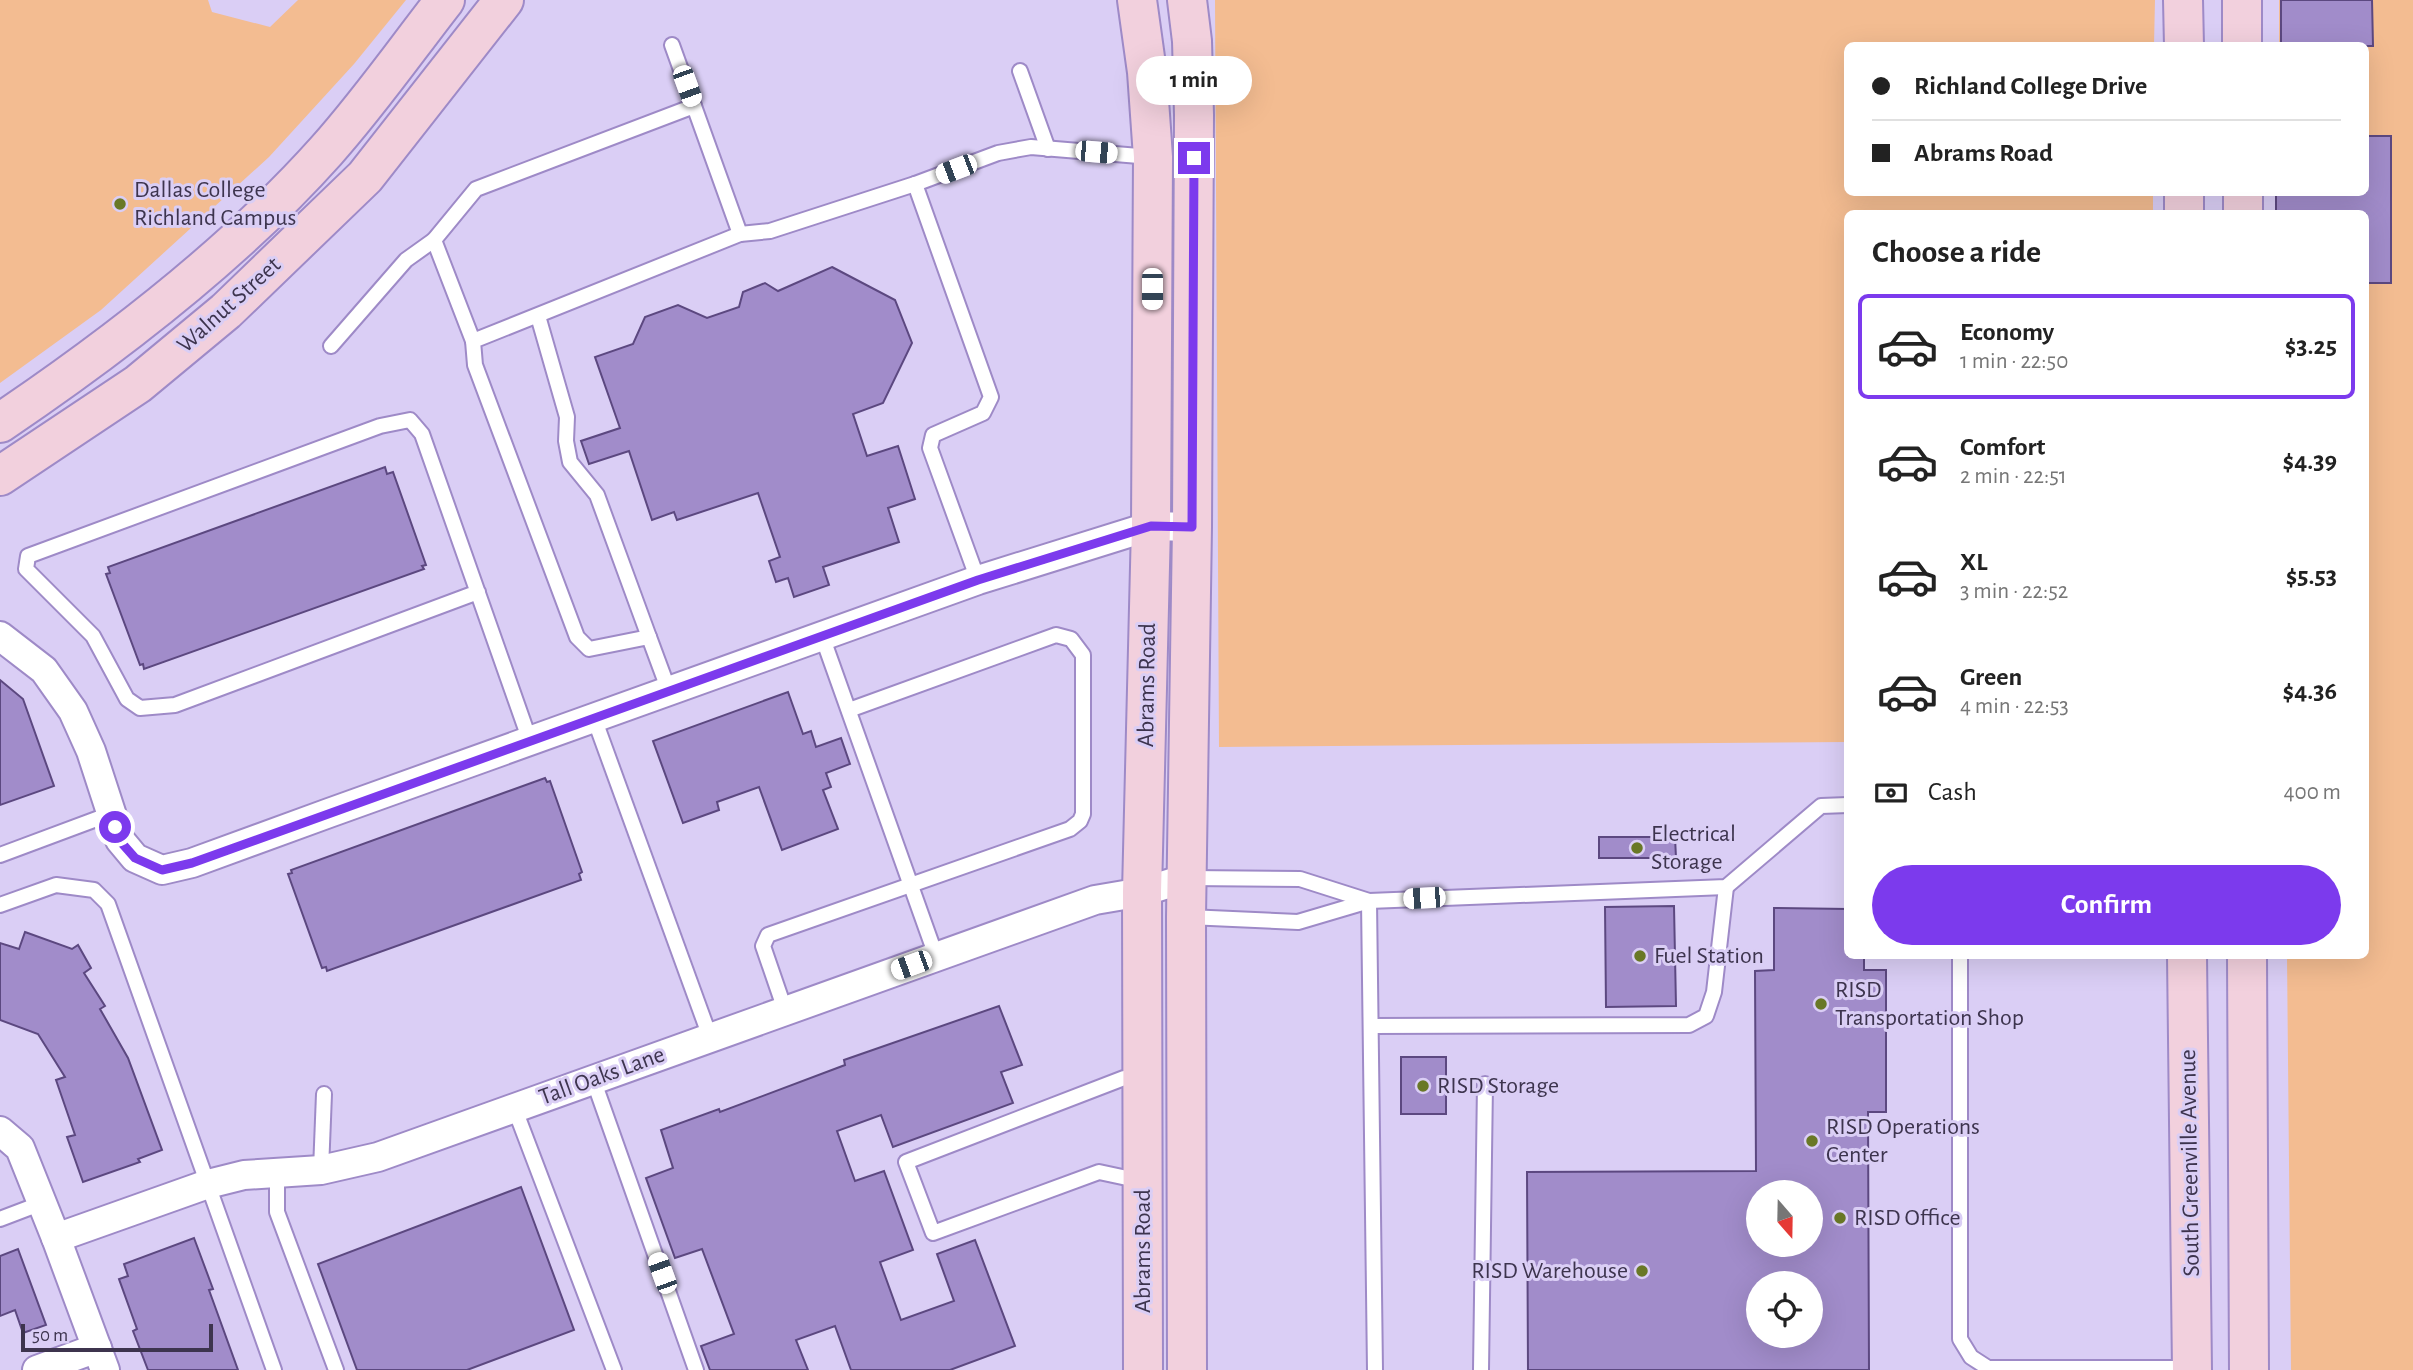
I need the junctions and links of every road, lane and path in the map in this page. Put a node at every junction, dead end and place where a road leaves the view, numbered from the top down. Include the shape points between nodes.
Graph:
1 (445, 0) edge
2 (504, 0) edge
3 (1137, 0) edge
4 (1187, 0) edge
5 (2183, 0) edge
6 (2242, 0) edge
7 (2183, 42) edge
8 (2242, 42) edge
9 (672, 45) dead end
10 (1020, 71) dead end
11 (694, 106) junction
12 (1048, 149) junction
13 (1153, 157) junction
14 (1194, 158) junction
15 (915, 184) junction
16 (740, 234) junction
17 (434, 240) junction
18 (538, 316) junction
19 (473, 341) junction
20 (331, 346) dead end
21 (0, 423) edge
22 (0, 476) edge
23 (1151, 526) junction
24 (1192, 527) junction
25 (978, 580) junction
26 (478, 592) junction
27 (0, 636) edge
28 (822, 636) junction
29 (649, 637) junction
30 (669, 691) junction
31 (849, 710) junction
32 (594, 718) junction
33 (530, 741) junction
34 (1844, 805) edge
35 (110, 814) junction
36 (0, 855) edge
37 (1187, 878) junction
38 (911, 886) junction
39 (1726, 887) junction
40 (1142, 892) junction
41 (1369, 901) junction
42 (0, 905) edge
43 (1186, 917) junction
44 (936, 956) junction
45 (1961, 959) edge
46 (2188, 959) edge
47 (2247, 959) edge
48 (785, 1010) junction
49 (1371, 1026) junction
50 (710, 1037) junction
51 (1143, 1078) junction
52 (593, 1079) junction
53 (1485, 1084) dead end
54 (324, 1094) dead end
55 (514, 1107) junction
56 (0, 1131) edge
57 (321, 1170) junction
58 (277, 1173) junction
59 (1143, 1181) junction
60 (208, 1184) junction
61 (42, 1203) junction
62 (0, 1219) edge
63 (56, 1238) junction
64 (101, 1359) edge
65 (2192, 1369) edge
66 (2249, 1369) edge
67 (37, 1370) edge
68 (274, 1370) edge
69 (336, 1370) edge
70 (614, 1370) edge
71 (696, 1370) edge
72 (1143, 1370) edge
73 (1187, 1370) edge
74 (1375, 1370) edge
75 (1481, 1370) edge

1 - 21 main road, Walnut Street via 327,150 258,220 115,341
2 - 22 main road, Walnut Street via 365,177 226,311 138,384
3 - 13 main road, Abrams Road
4 - 14 main road, Abrams Road
5 - 7 main road
6 - 8 main road
9 - 11 lane
10 - 12 lane
11 - 16 lane
11 - 17 lane via 476,189
12 - 13 lane
12 - 15 lane via 998,153
13 - 14 main road
13 - 23 main road, Abrams Road
14 - 24 main road, Abrams Road
15 - 16 lane via 770,230
15 - 25 lane via 991,397 983,414 933,435 930,448
16 - 18 lane
17 - 19 lane
17 - 20 lane via 406,260
18 - 19 lane
18 - 29 lane via 567,417 570,463 597,495
19 - 29 lane via 475,365 577,637 589,649
23 - 24 street
23 - 25 street
23 - 40 main road, Abrams Road
24 - 37 main road, Abrams Road
25 - 28 street
26 - 26 lane via 422,434 410,420 380,426 28,555 26,569 93,636 127,699 141,708 175,705
26 - 33 lane
27 - 35 street via 44,670 73,711
28 - 30 street
28 - 31 lane
29 - 30 lane
30 - 32 street
31 - 38 lane
31 - 38 lane via 1056,635 1071,639 1083,655 1080,821 1070,829
32 - 33 street
32 - 50 lane
33 - 35 street via 225,853 162,870 135,858 120,841
34 - 39 lane via 1821,806
35 - 36 lane
37 - 40 street, Tall Oaks Lane
37 - 41 lane via 1300,878
37 - 43 main road, Abrams Road
38 - 44 lane
38 - 48 lane via 768,935 763,946
39 - 41 lane
39 - 49 lane via 1714,992 1706,1016 1689,1025
40 - 43 street
40 - 44 street, Tall Oaks Lane via 1095,900
40 - 51 main road, Abrams Road
41 - 43 lane via 1298,922
41 - 49 lane
42 - 60 lane via 55,885 94,890 108,904
43 - 73 main road, Abrams Road
44 - 48 street, Tall Oaks Lane
45 - 65 lane via 1960,1339 1971,1357 1988,1368
46 - 65 main road, South Greenville Avenue
47 - 66 main road
48 - 50 street, Tall Oaks Lane
49 - 74 lane
50 - 52 street, Tall Oaks Lane
51 - 59 main road, Abrams Road
51 - 59 lane via 1124,1078 906,1162 933,1233 1099,1172
52 - 55 street, Tall Oaks Lane
52 - 71 lane
53 - 75 lane
54 - 57 lane
55 - 57 street, Tall Oaks Lane via 378,1157
55 - 70 lane
56 - 61 street via 20,1148
57 - 58 street, Tall Oaks Lane
58 - 60 street, Tall Oaks Lane
58 - 69 lane via 277,1212
59 - 72 main road, Abrams Road
60 - 63 street, Tall Oaks Lane
60 - 68 lane
61 - 62 lane
61 - 63 street
63 - 64 street
64 - 67 street
65 - 66 main road

